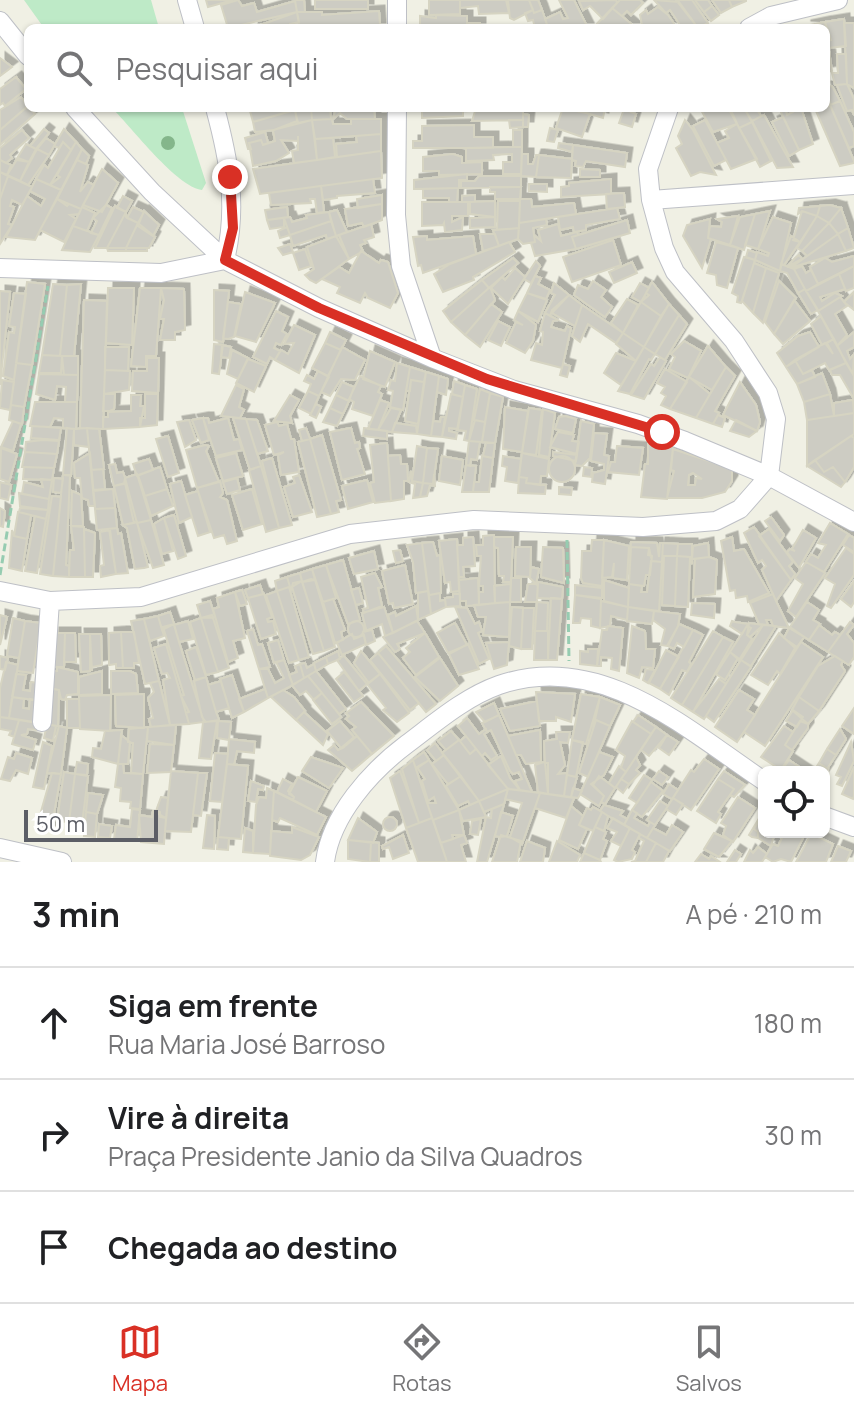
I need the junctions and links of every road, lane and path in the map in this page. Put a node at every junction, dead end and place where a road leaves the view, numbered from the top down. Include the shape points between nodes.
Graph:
1 (187, 0) edge
2 (397, 0) edge
3 (838, 0) edge
4 (0, 21) edge
5 (194, 24) edge
6 (397, 24) edge
7 (756, 24) edge
8 (24, 51) edge
9 (79, 112) edge
10 (216, 112) edge
11 (397, 112) edge
12 (668, 112) edge
13 (854, 185) edge
14 (651, 200) junction
15 (225, 260) junction
16 (0, 268) edge
17 (50, 271) junction
18 (432, 358) junction
19 (769, 476) junction
20 (854, 522) edge
21 (567, 524) junction
22 (0, 577) edge
23 (0, 591) edge
24 (50, 601) junction
25 (569, 677) junction
26 (42, 722) dead end
27 (758, 777) edge
28 (830, 818) edge
29 (854, 827) edge
30 (0, 848) edge
31 (62, 862) edge
32 (325, 862) edge

1 - 5 street
2 - 6 street
3 - 7 street
4 - 8 street
9 - 15 street via 152,192
10 - 15 street via 233,200
11 - 18 street via 401,266
12 - 14 street via 648,169
13 - 14 street
14 - 19 street via 675,272 734,341 768,393 776,429
15 - 17 street via 161,273
15 - 18 street
16 - 17 street
17 - 22 path
18 - 19 street via 514,390 638,424
19 - 20 street
19 - 21 street via 740,509 716,521 643,527
21 - 24 street via 474,520 350,534 141,597
21 - 25 path
23 - 24 street
24 - 26 street
25 - 27 street via 643,700
25 - 32 street via 498,686 455,708 382,763 340,819
28 - 29 street
30 - 31 street

